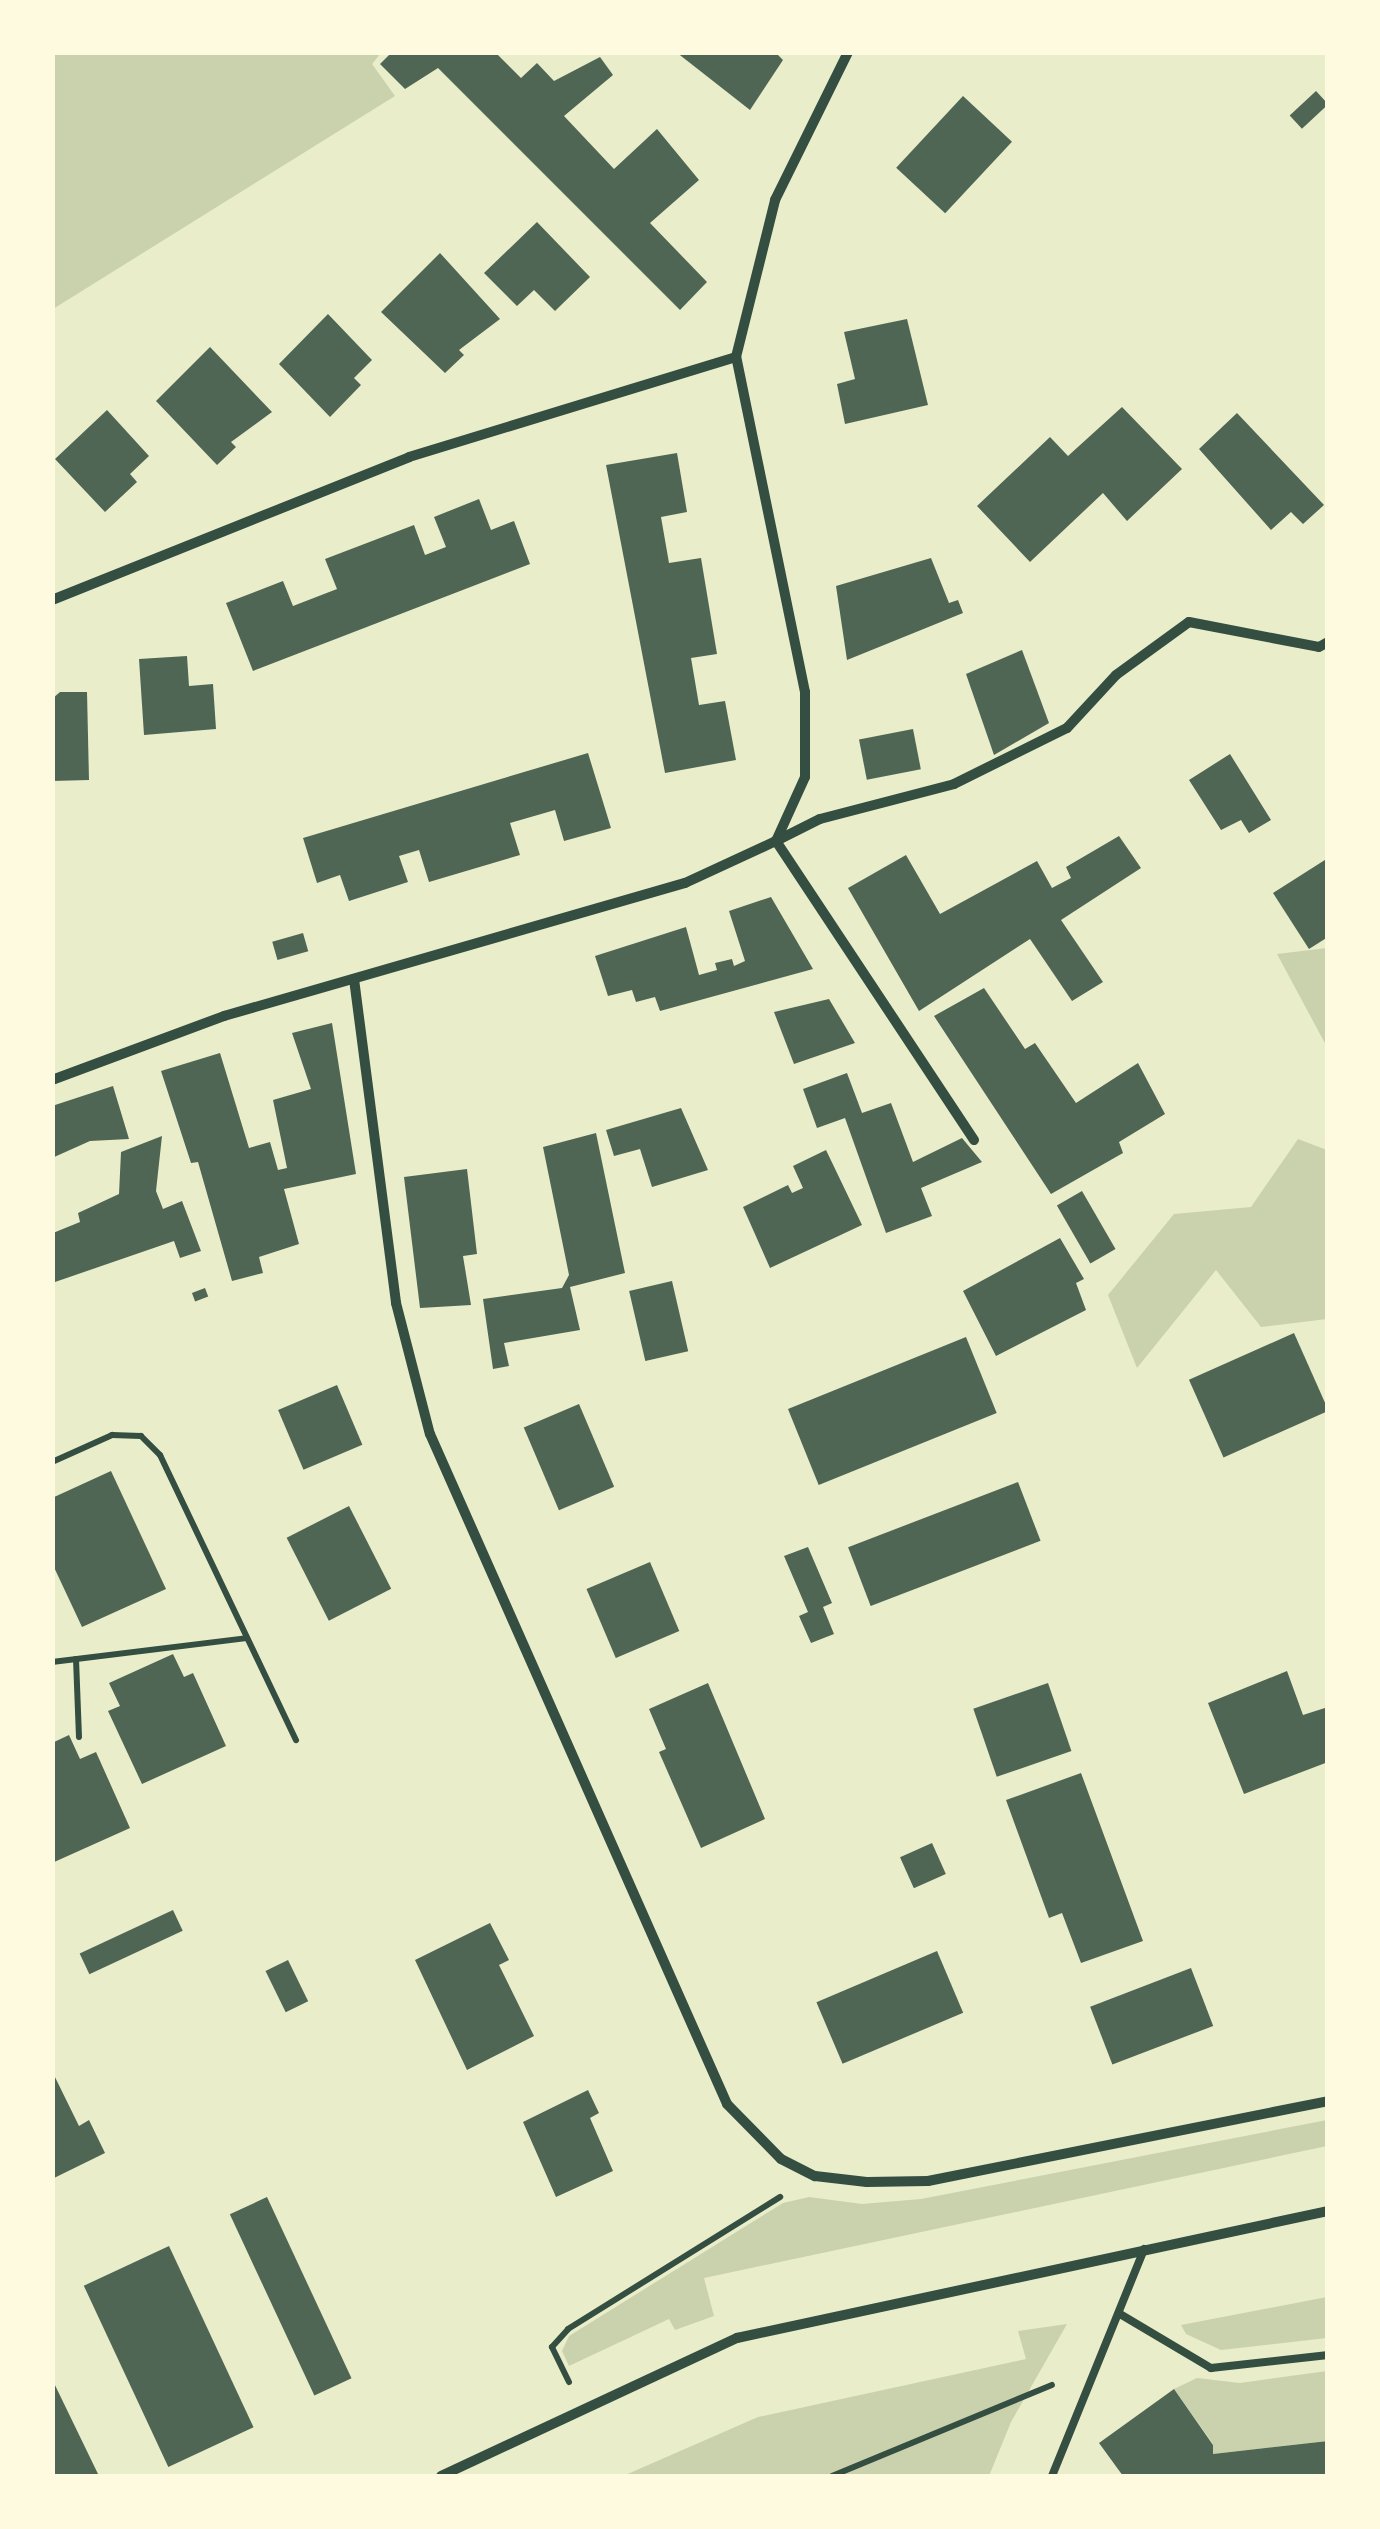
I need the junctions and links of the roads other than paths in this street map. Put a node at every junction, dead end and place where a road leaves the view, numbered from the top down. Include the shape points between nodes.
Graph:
1 (848, 52) edge
2 (736, 358) junction
3 (52, 600) edge
4 (1328, 642) edge
5 (776, 841) junction
6 (354, 978) junction
7 (52, 1080) edge
8 (974, 1140) dead end
9 (1328, 2102) edge
10 (1328, 2211) edge
11 (1145, 2246) junction
12 (1120, 2314) junction
13 (1328, 2355) edge
14 (441, 2476) edge
15 (1052, 2476) edge

1 - 2 street via 776,200
2 - 3 street via 409,457
2 - 5 street via 805,692 805,776
4 - 5 street via 1319,647 1189,622 1116,675 1066,728 954,784 820,820
5 - 6 street via 685,882
5 - 8 street
6 - 7 street via 224,1016
6 - 9 street via 396,1303 430,1434 727,2104 781,2159 815,2176 928,2181
10 - 11 street
11 - 12 lane
11 - 14 street via 736,2338
12 - 13 lane via 1211,2368
12 - 15 lane

